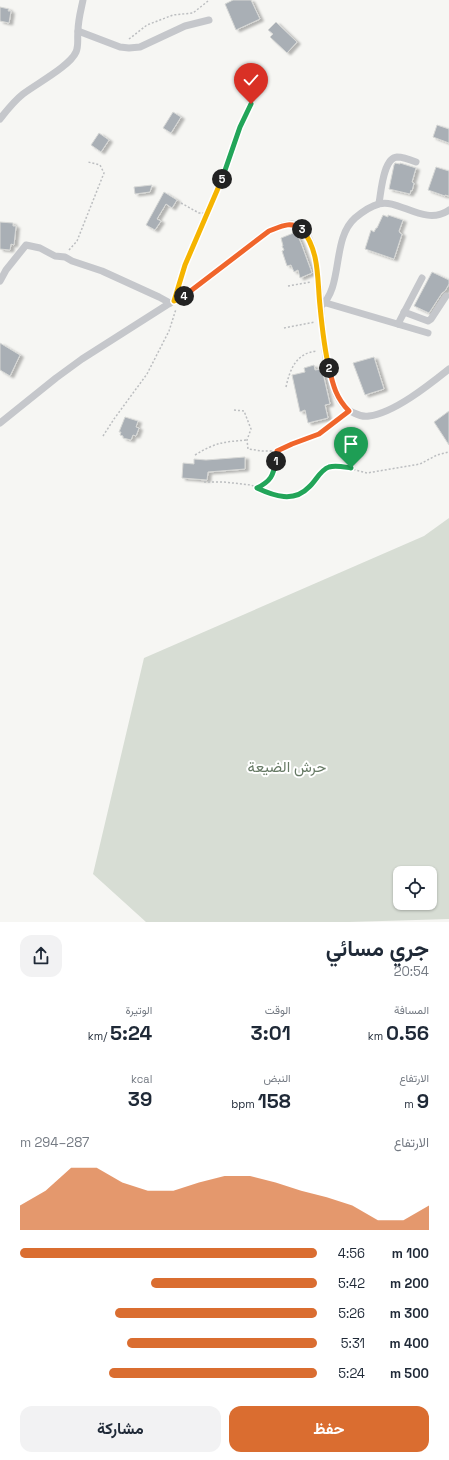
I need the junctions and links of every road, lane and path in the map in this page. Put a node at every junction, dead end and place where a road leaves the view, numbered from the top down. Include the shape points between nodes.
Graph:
1 (83, 0) edge
2 (208, 0) edge
3 (209, 20) dead end
4 (78, 31) junction
5 (120, 47) junction
6 (251, 104) dead end
7 (0, 119) edge
8 (88, 162) dead end
9 (416, 162) dead end
10 (181, 203) dead end
11 (379, 203) junction
12 (449, 210) edge
13 (207, 213) junction
14 (65, 257) junction
15 (422, 278) dead end
16 (0, 281) edge
17 (319, 282) junction
18 (288, 286) dead end
19 (446, 296) dead end
20 (174, 301) junction
21 (323, 305) junction
22 (404, 312) junction
23 (322, 321) junction
24 (398, 324) junction
25 (284, 328) dead end
26 (428, 333) dead end
27 (325, 350) junction
28 (449, 369) edge
29 (286, 387) dead end
30 (234, 410) dead end
31 (349, 411) junction
32 (0, 423) edge
33 (103, 436) dead end
34 (247, 440) junction
35 (277, 451) junction
36 (449, 452) edge
37 (195, 455) dead end
38 (204, 482) dead end
39 (257, 488) junction

1 - 4 street
2 - 5 path via 193,13 173,15 147,25
3 - 5 street via 185,26 140,47
4 - 5 street
4 - 7 street via 76,52 71,59 22,95
6 - 13 path
8 - 14 path via 100,165 104,173 77,241
9 - 11 street via 397,157 392,159 383,177
10 - 13 path via 199,213
11 - 12 street via 430,215 442,214
11 - 21 street via 354,218 346,231 334,281
13 - 20 path via 185,265
14 - 16 street via 26,245
14 - 20 street
15 - 22 street
17 - 18 path
17 - 20 street via 315,253 308,236 292,224 269,231 188,294
17 - 21 street
19 - 22 street via 428,321
20 - 32 street via 82,358
20 - 33 path via 176,313 173,322 147,374
21 - 23 street
21 - 24 street
22 - 24 street
23 - 25 path
23 - 27 street
24 - 26 street
27 - 29 path via 310,352 299,358 289,372
27 - 31 street via 336,393 340,402
28 - 31 street via 423,389 381,413 368,416
30 - 34 path via 244,411 251,430
31 - 35 path via 319,434
34 - 35 path via 248,449
34 - 37 path via 222,442
35 - 39 path via 271,479
36 - 39 path via 420,464 367,472 340,466 329,467 299,495 287,498
38 - 39 path via 251,485

